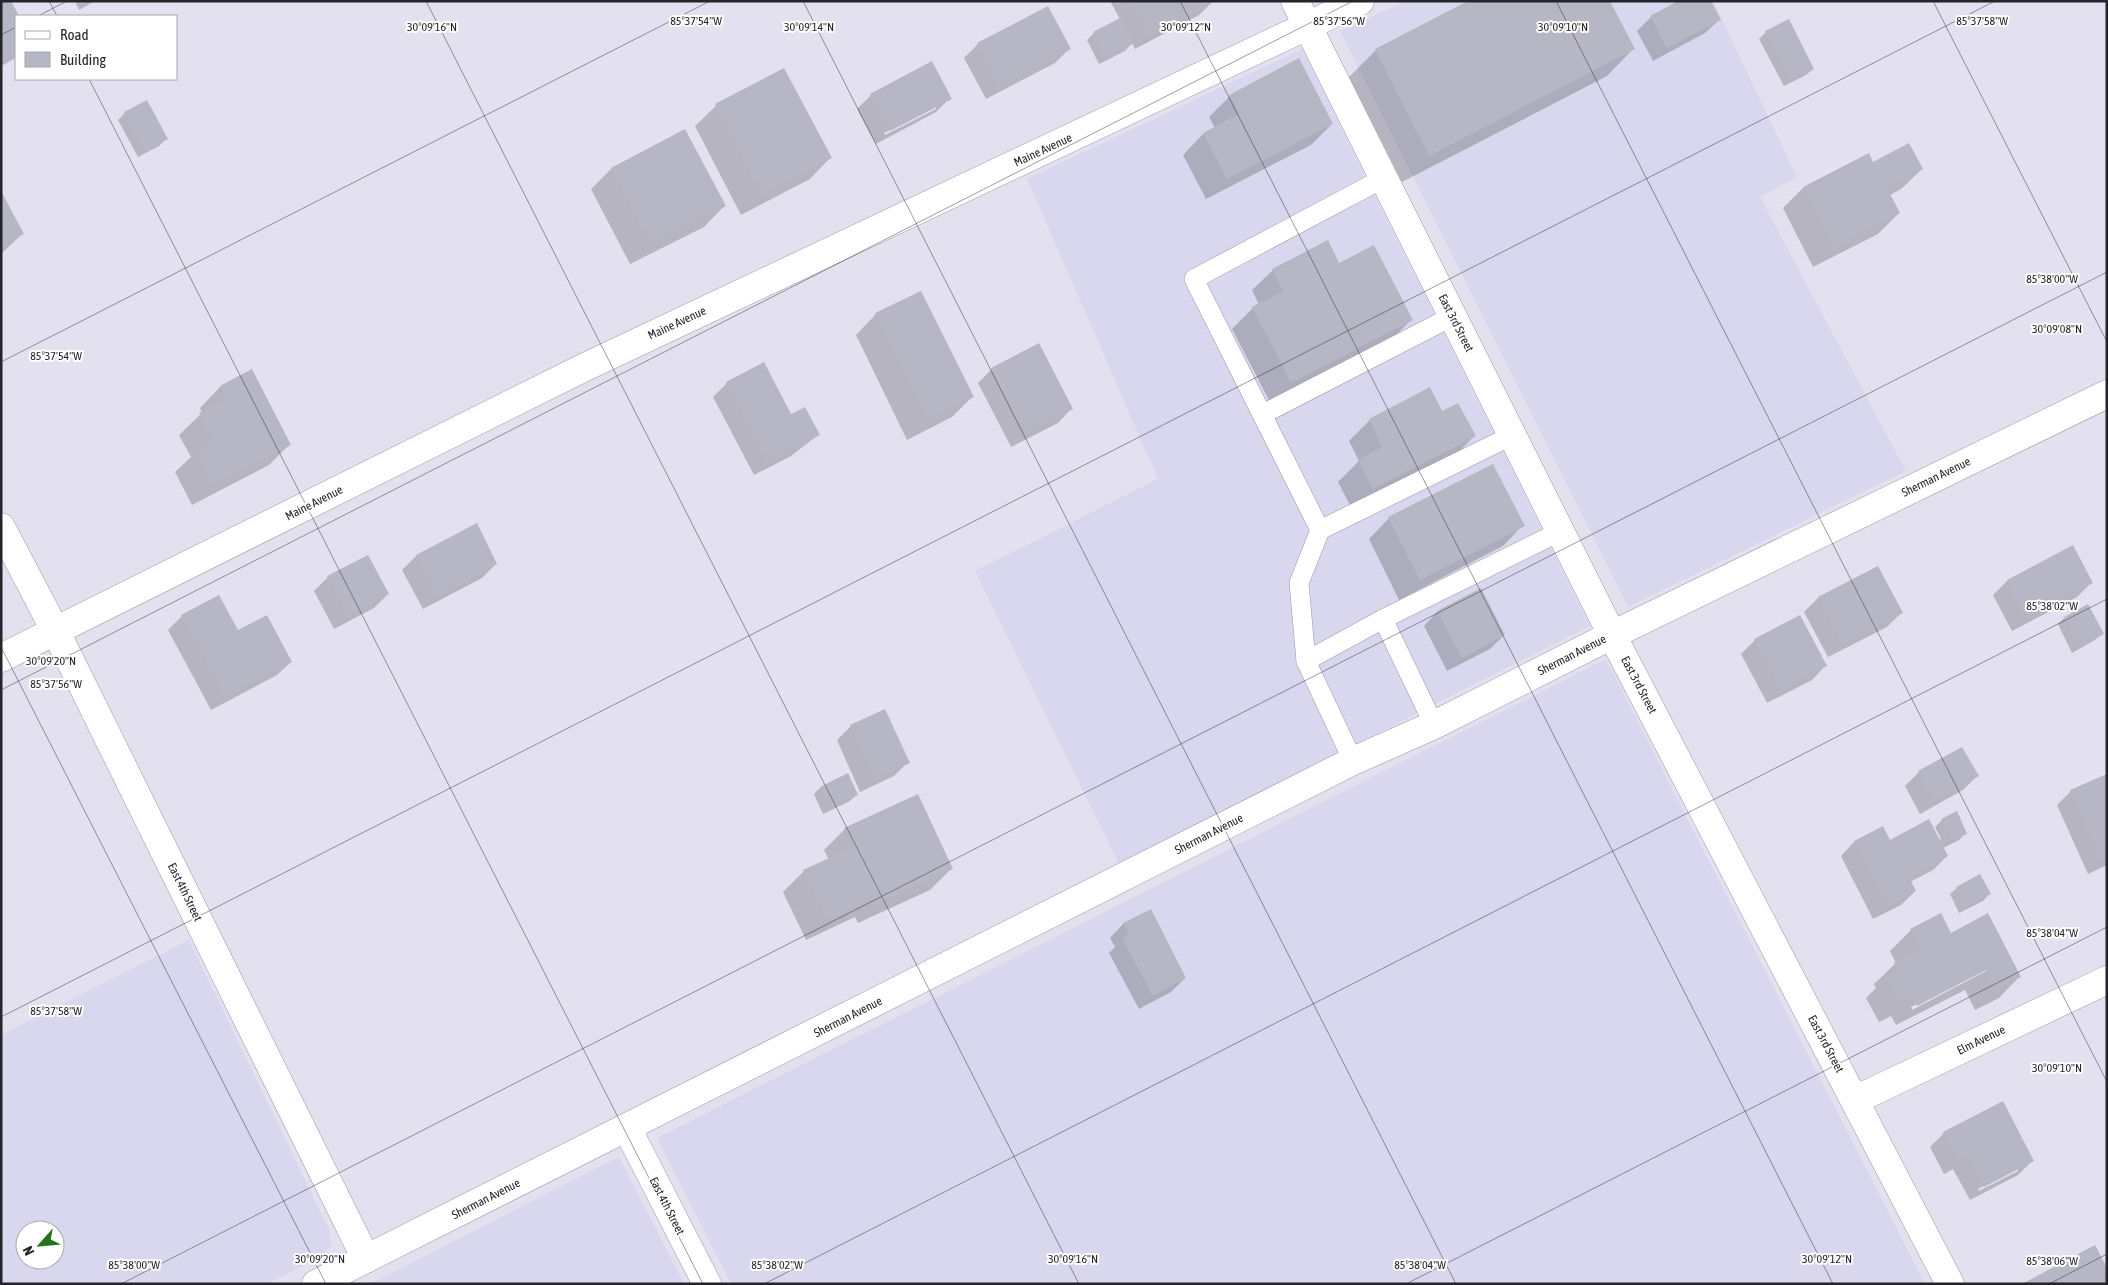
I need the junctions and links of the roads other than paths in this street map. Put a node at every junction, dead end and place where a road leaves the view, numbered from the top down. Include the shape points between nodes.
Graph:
1 (1360, 1) edge
2 (1301, 13) edge
3 (1384, 178) junction
4 (1452, 316) junction
5 (2107, 394) edge
6 (1263, 414) junction
7 (1512, 435) junction
8 (1, 527) edge
9 (1320, 530) junction
10 (1561, 530) junction
11 (1382, 619) junction
12 (56, 632) junction
13 (1612, 635) junction
14 (1, 658) edge
15 (1306, 661) junction
16 (1434, 725) junction
17 (1353, 761) junction
18 (2107, 980) edge
19 (1855, 1100) junction
20 (627, 1128) junction
21 (366, 1259) junction
22 (316, 1284) edge
23 (707, 1284) edge
24 (1950, 1284) edge

1 - 2 street, Maine Avenue
2 - 3 street, East 3rd Street
2 - 12 street, Maine Avenue
3 - 4 street, East 3rd Street
3 - 6 lane via 1194,279
4 - 6 lane
4 - 7 street, East 3rd Street
5 - 13 street, Sherman Avenue
6 - 9 lane
7 - 9 lane
7 - 10 street, East 3rd Street
8 - 12 street, East 4th Street
9 - 15 lane via 1299,583
10 - 11 lane
10 - 13 street, East 3rd Street
11 - 15 lane
11 - 16 lane
12 - 14 street, Maine Avenue
12 - 21 street, East 4th Street
13 - 16 street, Sherman Avenue
13 - 19 street, East 3rd Street
15 - 17 lane
16 - 17 street, Sherman Avenue
17 - 20 street, Sherman Avenue
18 - 19 street, Elm Avenue
19 - 24 street, East 3rd Street
20 - 21 street, Sherman Avenue
20 - 23 street, East 4th Street
21 - 22 street, Sherman Avenue

